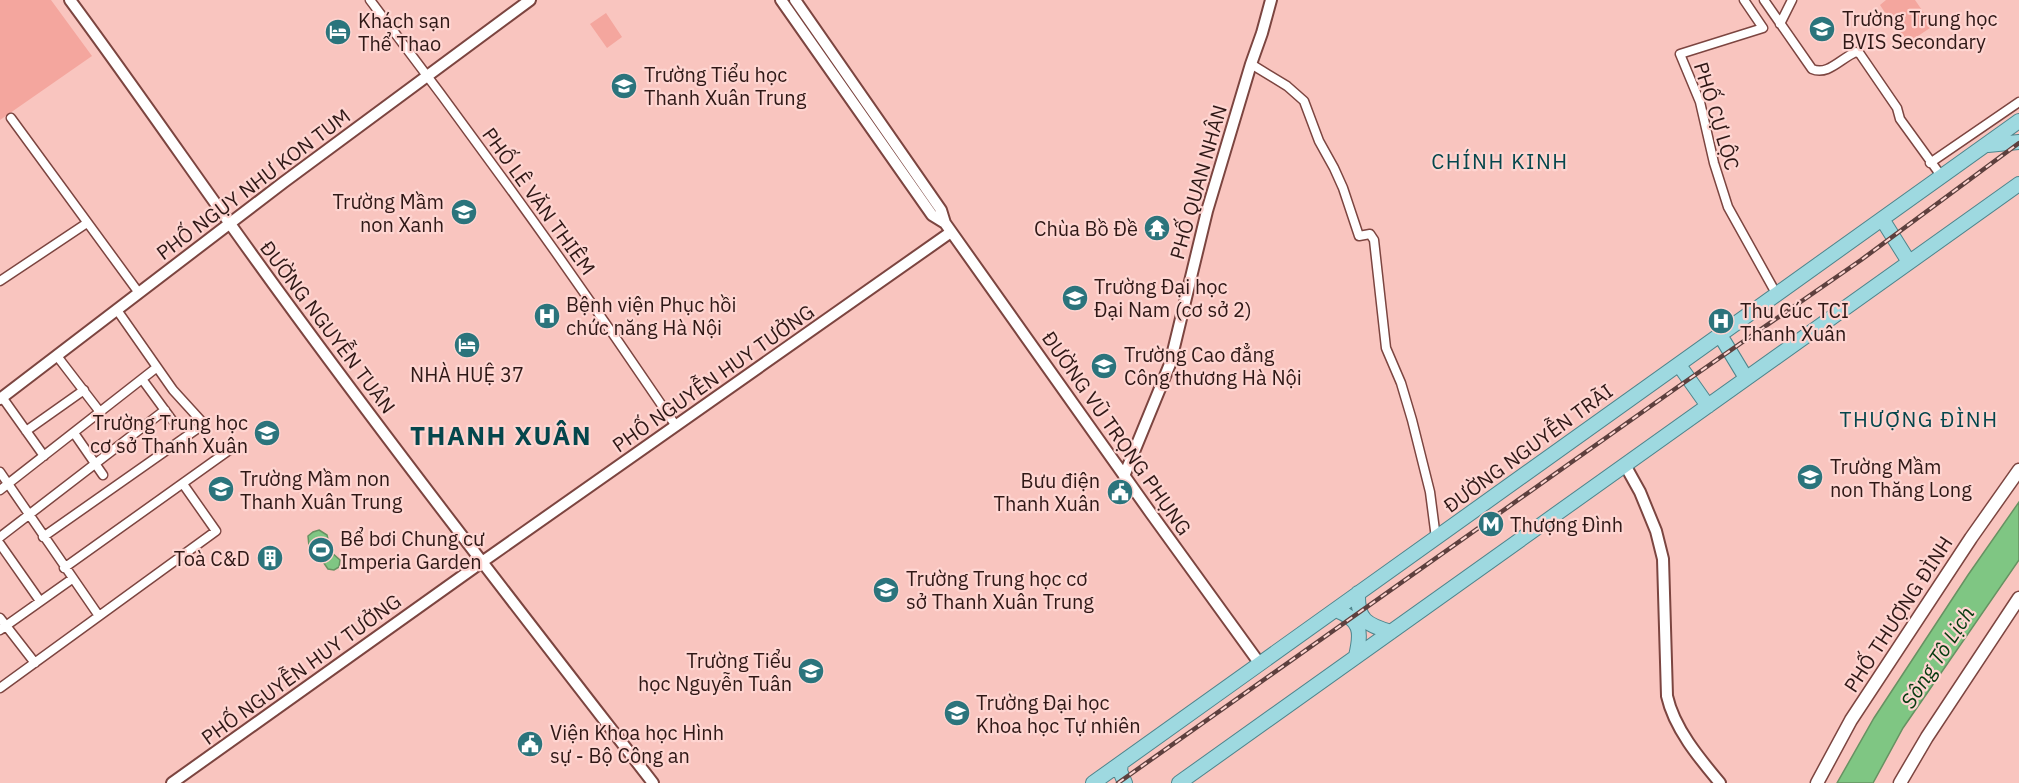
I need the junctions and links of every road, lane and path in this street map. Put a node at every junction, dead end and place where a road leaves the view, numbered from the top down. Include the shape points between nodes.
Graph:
1 (70, 0) edge
2 (370, 0) edge
3 (530, 0) edge
4 (782, 0) edge
5 (795, 0) edge
6 (1271, 0) edge
7 (1744, 0) edge
8 (1764, 0) edge
9 (1792, 0) edge
10 (1779, 24) junction
11 (829, 58) junction
12 (1251, 64) junction
13 (428, 75) junction
14 (2018, 105) edge
15 (11, 118) dead end
16 (2019, 121) edge
17 (2019, 141) edge
18 (1986, 146) junction
19 (1930, 163) junction
20 (1942, 177) junction
21 (2019, 183) edge
22 (1882, 219) junction
23 (87, 223) junction
24 (230, 224) junction
25 (948, 227) junction
26 (1909, 262) junction
27 (0, 281) edge
28 (139, 293) junction
29 (1777, 295) junction
30 (117, 310) junction
31 (1720, 335) junction
32 (57, 356) junction
33 (1679, 364) junction
34 (156, 368) junction
35 (1746, 378) junction
36 (142, 379) junction
37 (84, 390) junction
38 (1, 398) edge
39 (1708, 406) junction
40 (165, 410) junction
41 (100, 412) junction
42 (172, 420) dead end
43 (676, 426) junction
44 (26, 431) junction
45 (74, 433) junction
46 (228, 451) dead end
47 (44, 456) junction
48 (94, 463) junction
49 (1625, 465) junction
50 (2019, 470) edge
51 (0, 472) edge
52 (103, 475) dead end
53 (1124, 476) junction
54 (183, 483) junction
55 (8, 484) junction
56 (0, 490) edge
57 (28, 514) junction
58 (0, 537) edge
59 (43, 537) junction
60 (1436, 538) junction
61 (0, 544) edge
62 (482, 562) junction
63 (64, 568) junction
64 (72, 579) junction
65 (1358, 593) junction
66 (2019, 598) edge
67 (40, 602) junction
68 (1336, 609) junction
69 (99, 616) junction
70 (0, 618) edge
71 (3, 628) edge
72 (1391, 632) junction
73 (1356, 656) junction
74 (34, 663) junction
75 (1260, 664) junction
76 (0, 688) edge
77 (1121, 763) junction
78 (1823, 771) junction
79 (172, 783) edge
80 (653, 783) edge
81 (1093, 783) edge
82 (1125, 783) edge
83 (1179, 783) edge
84 (1720, 783) edge
85 (1817, 783) edge
86 (1833, 783) edge
87 (1900, 783) edge

1 - 24 street, ĐƯỜNG NGUYỄN TUÂN
2 - 13 street, PHỐ LÊ VĂN THIÊM
3 - 13 street, PHỐ NGỤY NHƯ KON TUM
4 - 11 street, ĐƯỜNG VŨ TRỌNG PHỤNG
5 - 11 street, ĐƯỜNG VŨ TRỌNG PHỤNG
6 - 12 street, PHỐ QUAN NHÂN
7 - 29 street, PHỐ CỰ LỘC via 1763,28 1680,54 1700,102 1728,207
8 - 10 street
9 - 10 street
10 - 19 street via 1812,69 1824,71 1849,55 1860,54
11 - 25 street, ĐƯỜNG VŨ TRỌNG PHỤNG via 941,210
12 - 53 street, PHỐ QUAN NHÂN via 1207,211 1170,364
12 - 60 street via 1304,100 1343,188 1359,236 1370,234 1374,240 1386,348 1412,420 1430,492
13 - 24 street, PHỐ NGỤY NHƯ KON TUM
13 - 43 street, PHỐ LÊ VĂN THIÊM via 579,283
14 - 19 street
15 - 23 street
16 - 18 main road, ĐƯỜNG NGUYỄN TRÃI
17 - 18 main road, ĐƯỜNG NGUYỄN TRÃI
18 - 20 main road, ĐƯỜNG NGUYỄN TRÃI
19 - 20 street
20 - 22 main road, ĐƯỜNG NGUYỄN TRÃI
21 - 26 main road
22 - 26 main road
22 - 29 main road, ĐƯỜNG NGUYỄN TRÃI
23 - 27 street
23 - 28 street
24 - 28 street, PHỐ NGỤY NHƯ KON TUM
24 - 62 street, ĐƯỜNG NGUYỄN TUÂN
25 - 43 street, PHỐ NGUYỄN HUY TƯỞNG
25 - 53 street, ĐƯỜNG VŨ TRỌNG PHỤNG
26 - 35 main road
28 - 30 street, PHỐ NGỤY NHƯ KON TUM
29 - 31 main road, ĐƯỜNG NGUYỄN TRÃI
30 - 32 street, PHỐ NGỤY NHƯ KON TUM
30 - 34 street
31 - 33 main road, ĐƯỜNG NGUYỄN TRÃI
31 - 35 main road
32 - 37 street
32 - 38 street, PHỐ NGỤY NHƯ KON TUM
33 - 39 main road
33 - 60 main road, ĐƯỜNG NGUYỄN TRÃI
34 - 36 street
34 - 59 street via 204,424
35 - 39 main road
36 - 40 street
36 - 41 street
37 - 41 street
37 - 44 street
38 - 44 street
39 - 49 main road
40 - 42 street
40 - 48 street
41 - 45 street
43 - 62 street, PHỐ NGUYỄN HUY TƯỞNG
44 - 47 street
45 - 47 street
45 - 48 street
46 - 54 street
47 - 55 street
48 - 52 street
48 - 57 street
49 - 72 main road
49 - 84 street via 1656,531 1663,560 1667,696 1671,712
50 - 78 main road, PHỐ THƯỢNG ĐÌNH via 1859,708
51 - 55 street
53 - 75 street, ĐƯỜNG VŨ TRỌNG PHỤNG
54 - 63 street
54 - 69 street via 216,531
55 - 56 street
55 - 57 street
57 - 58 street
57 - 59 street
59 - 63 street
60 - 65 main road, ĐƯỜNG NGUYỄN TRÃI
61 - 67 street
62 - 79 street, PHỐ NGUYỄN HUY TƯỞNG
62 - 80 street, ĐƯỜNG NGUYỄN TUÂN
63 - 64 street
64 - 67 street
64 - 69 street
65 - 68 main road, ĐƯỜNG NGUYỄN TRÃI
65 - 72 main road via 1359,612 1369,624
66 - 87 main road via 1926,737
67 - 71 street
68 - 73 main road via 1351,617 1359,630
68 - 75 main road, ĐƯỜNG NGUYỄN TRÃI
69 - 74 street
70 - 71 street
71 - 74 street
72 - 73 main road
73 - 83 main road
74 - 76 street
75 - 77 main road, ĐƯỜNG NGUYỄN TRÃI
77 - 81 main road, ĐƯỜNG NGUYỄN TRÃI
77 - 82 main road
78 - 85 main road, PHỐ THƯỢNG ĐÌNH
78 - 86 main road

